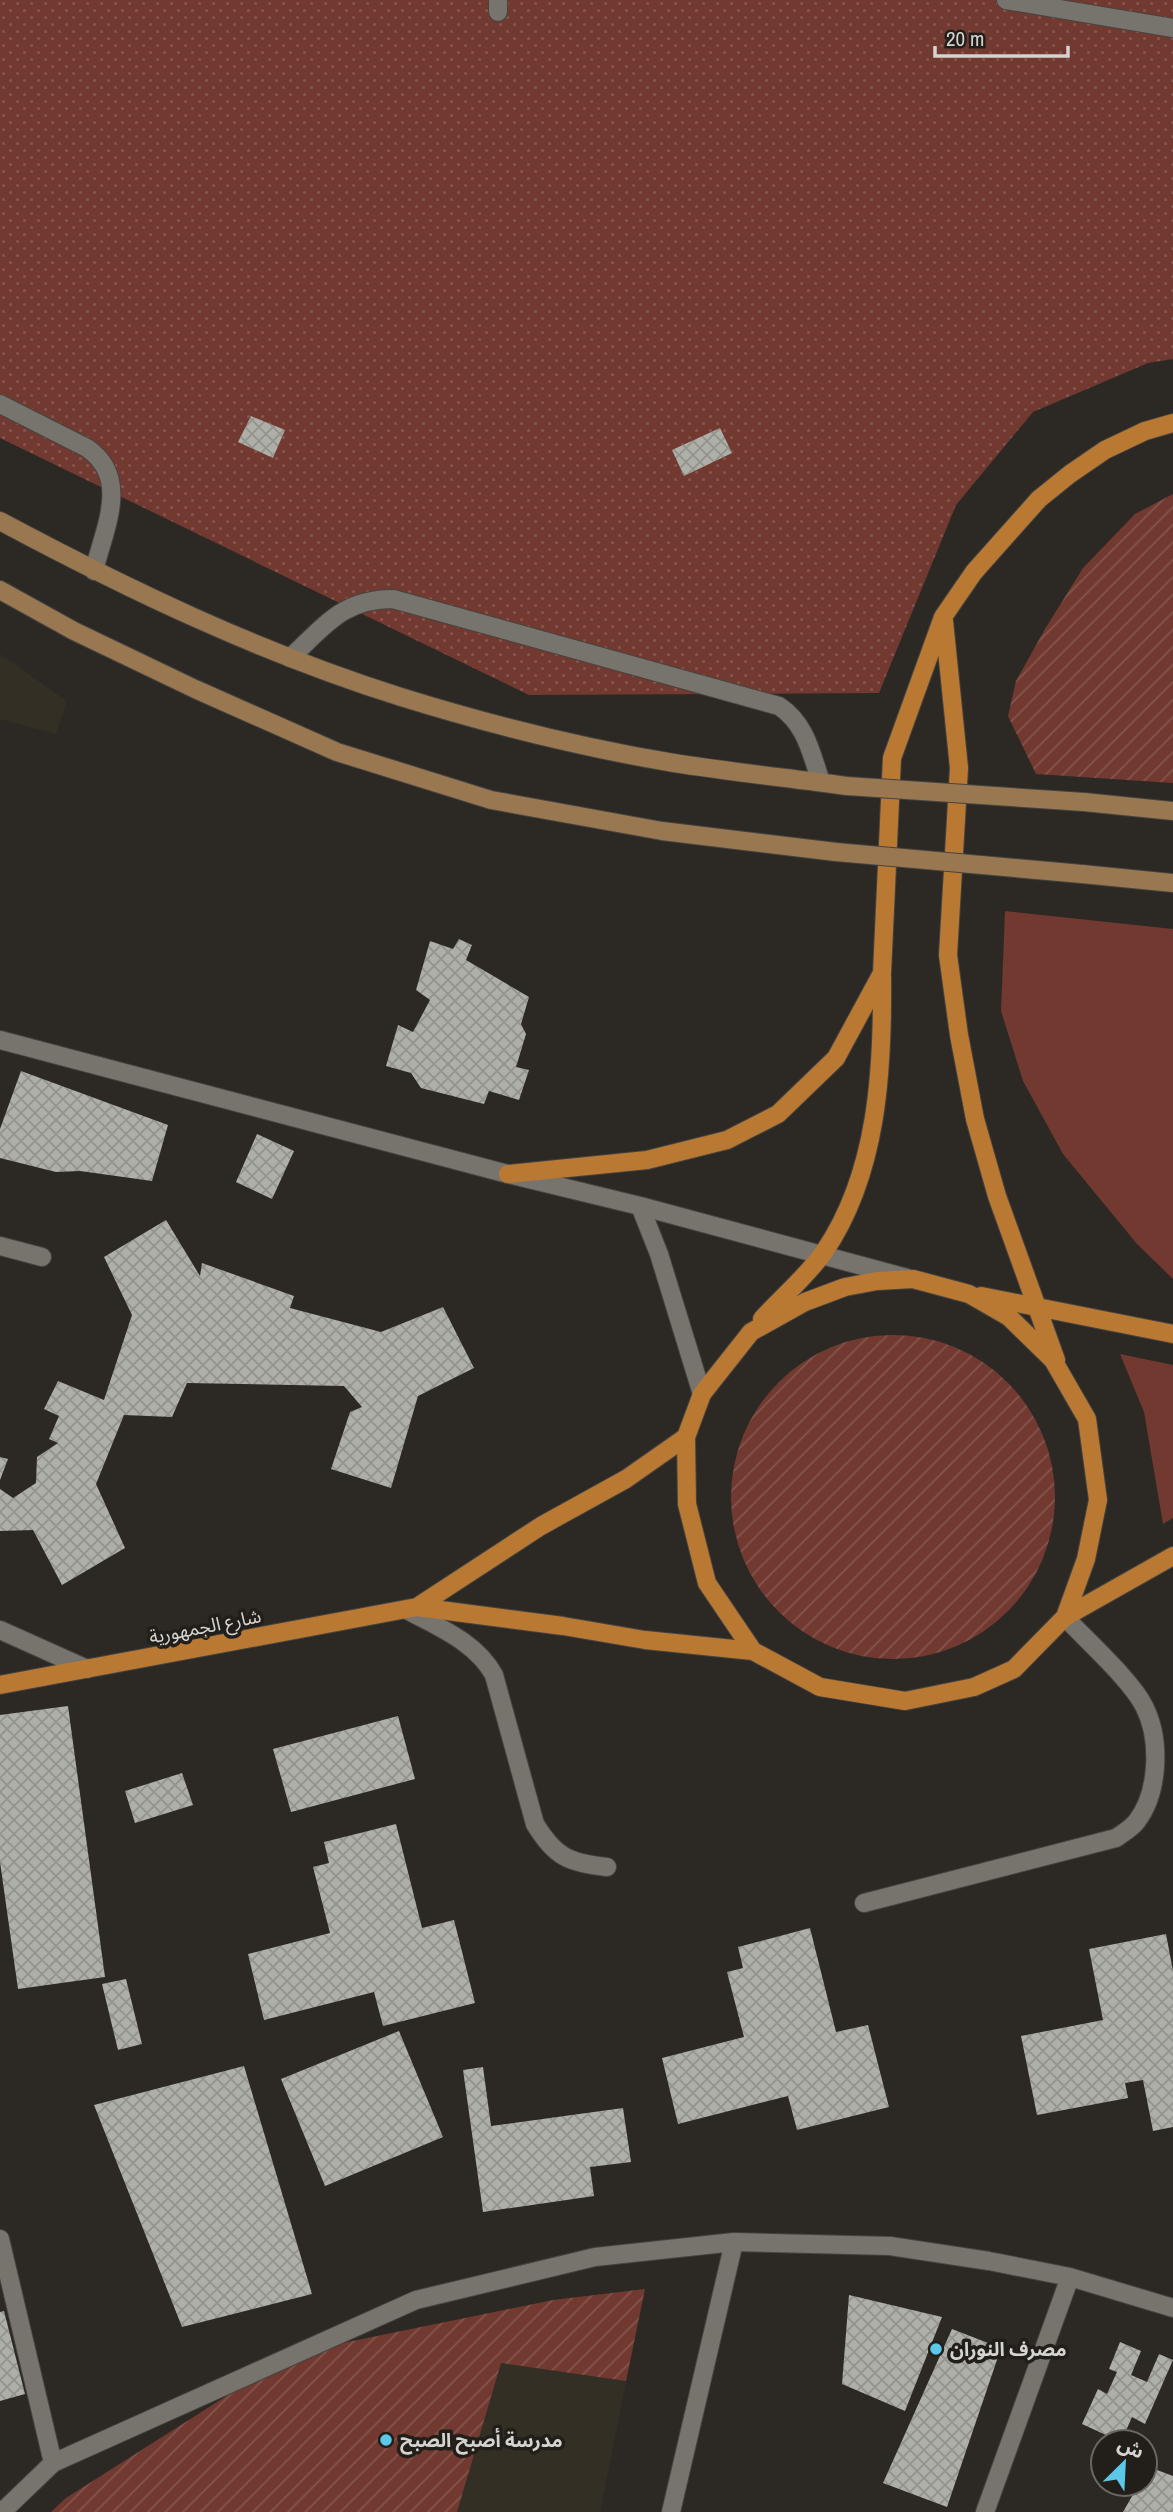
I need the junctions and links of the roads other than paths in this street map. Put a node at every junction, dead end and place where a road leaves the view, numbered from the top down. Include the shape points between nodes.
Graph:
1 (1006, 0) edge
2 (1173, 28) edge
3 (0, 404) edge
4 (1173, 423) edge
5 (0, 521) edge
6 (94, 571) junction
7 (0, 590) edge
8 (943, 617) junction
9 (290, 659) junction
10 (821, 782) junction
11 (1173, 811) edge
12 (1173, 883) edge
13 (882, 973) junction
14 (0, 1040) edge
15 (508, 1174) junction
16 (640, 1206) junction
17 (0, 1246) edge
18 (822, 1254) junction
19 (42, 1257) dead end
20 (913, 1279) junction
21 (969, 1294) junction
22 (1036, 1306) junction
23 (751, 1332) junction
24 (1173, 1334) edge
25 (1061, 1372) junction
26 (702, 1394) junction
27 (686, 1437) junction
28 (1173, 1556) edge
29 (412, 1608) junction
30 (1065, 1617) junction
31 (0, 1630) edge
32 (752, 1651) junction
33 (87, 1669) junction
34 (0, 1685) edge
35 (607, 1867) dead end
36 (864, 1903) dead end
37 (0, 2239) edge
38 (734, 2242) junction
39 (1070, 2277) junction
40 (1173, 2308) edge
41 (54, 2463) junction
42 (2, 2512) edge
43 (671, 2512) edge
44 (985, 2512) edge

1 - 2 street
3 - 6 street via 87,448 110,473 111,503
4 - 8 main road via 1105,450 1039,499 974,572
5 - 6 main road
6 - 9 main road
7 - 12 main road, bridge via 183,684 337,752 491,800 662,831
8 - 13 main road via 892,758
8 - 22 main road via 959,768 948,955 975,1118
9 - 10 main road via 402,697 534,733 673,763
9 - 10 street via 354,604 393,600 779,706 805,733
10 - 11 main road, bridge
13 - 15 main road via 836,1058 778,1114 727,1140 647,1160
13 - 18 main road via 883,1044 871,1134 853,1199
14 - 15 street
15 - 16 street
16 - 18 street
16 - 26 street
17 - 19 street
18 - 20 street
18 - 23 main road
20 - 21 main road
20 - 23 main road via 845,1287 805,1302
21 - 22 main road
21 - 25 main road via 1009,1317
22 - 24 main road
22 - 25 main road
23 - 26 main road
25 - 30 main road via 1087,1419 1098,1500 1086,1559
26 - 27 main road
27 - 29 main road, شارع الجمهورية via 626,1479
27 - 32 main road via 687,1504 707,1583
28 - 30 main road
29 - 32 main road, شارع الجمهورية
29 - 33 main road, شارع الجمهورية
29 - 35 street via 486,1660 535,1824 547,1844 580,1864
30 - 32 main road via 1014,1669 974,1687 905,1700 820,1687
30 - 36 street via 1144,1706 1153,1735 1155,1767 1147,1803 1136,1824 1116,1838
31 - 33 street
33 - 34 main road, شارع الجمهورية
37 - 41 street
38 - 39 street via 890,2246
38 - 41 street via 595,2257 416,2300
38 - 43 street
39 - 40 street
39 - 44 street
41 - 42 street

